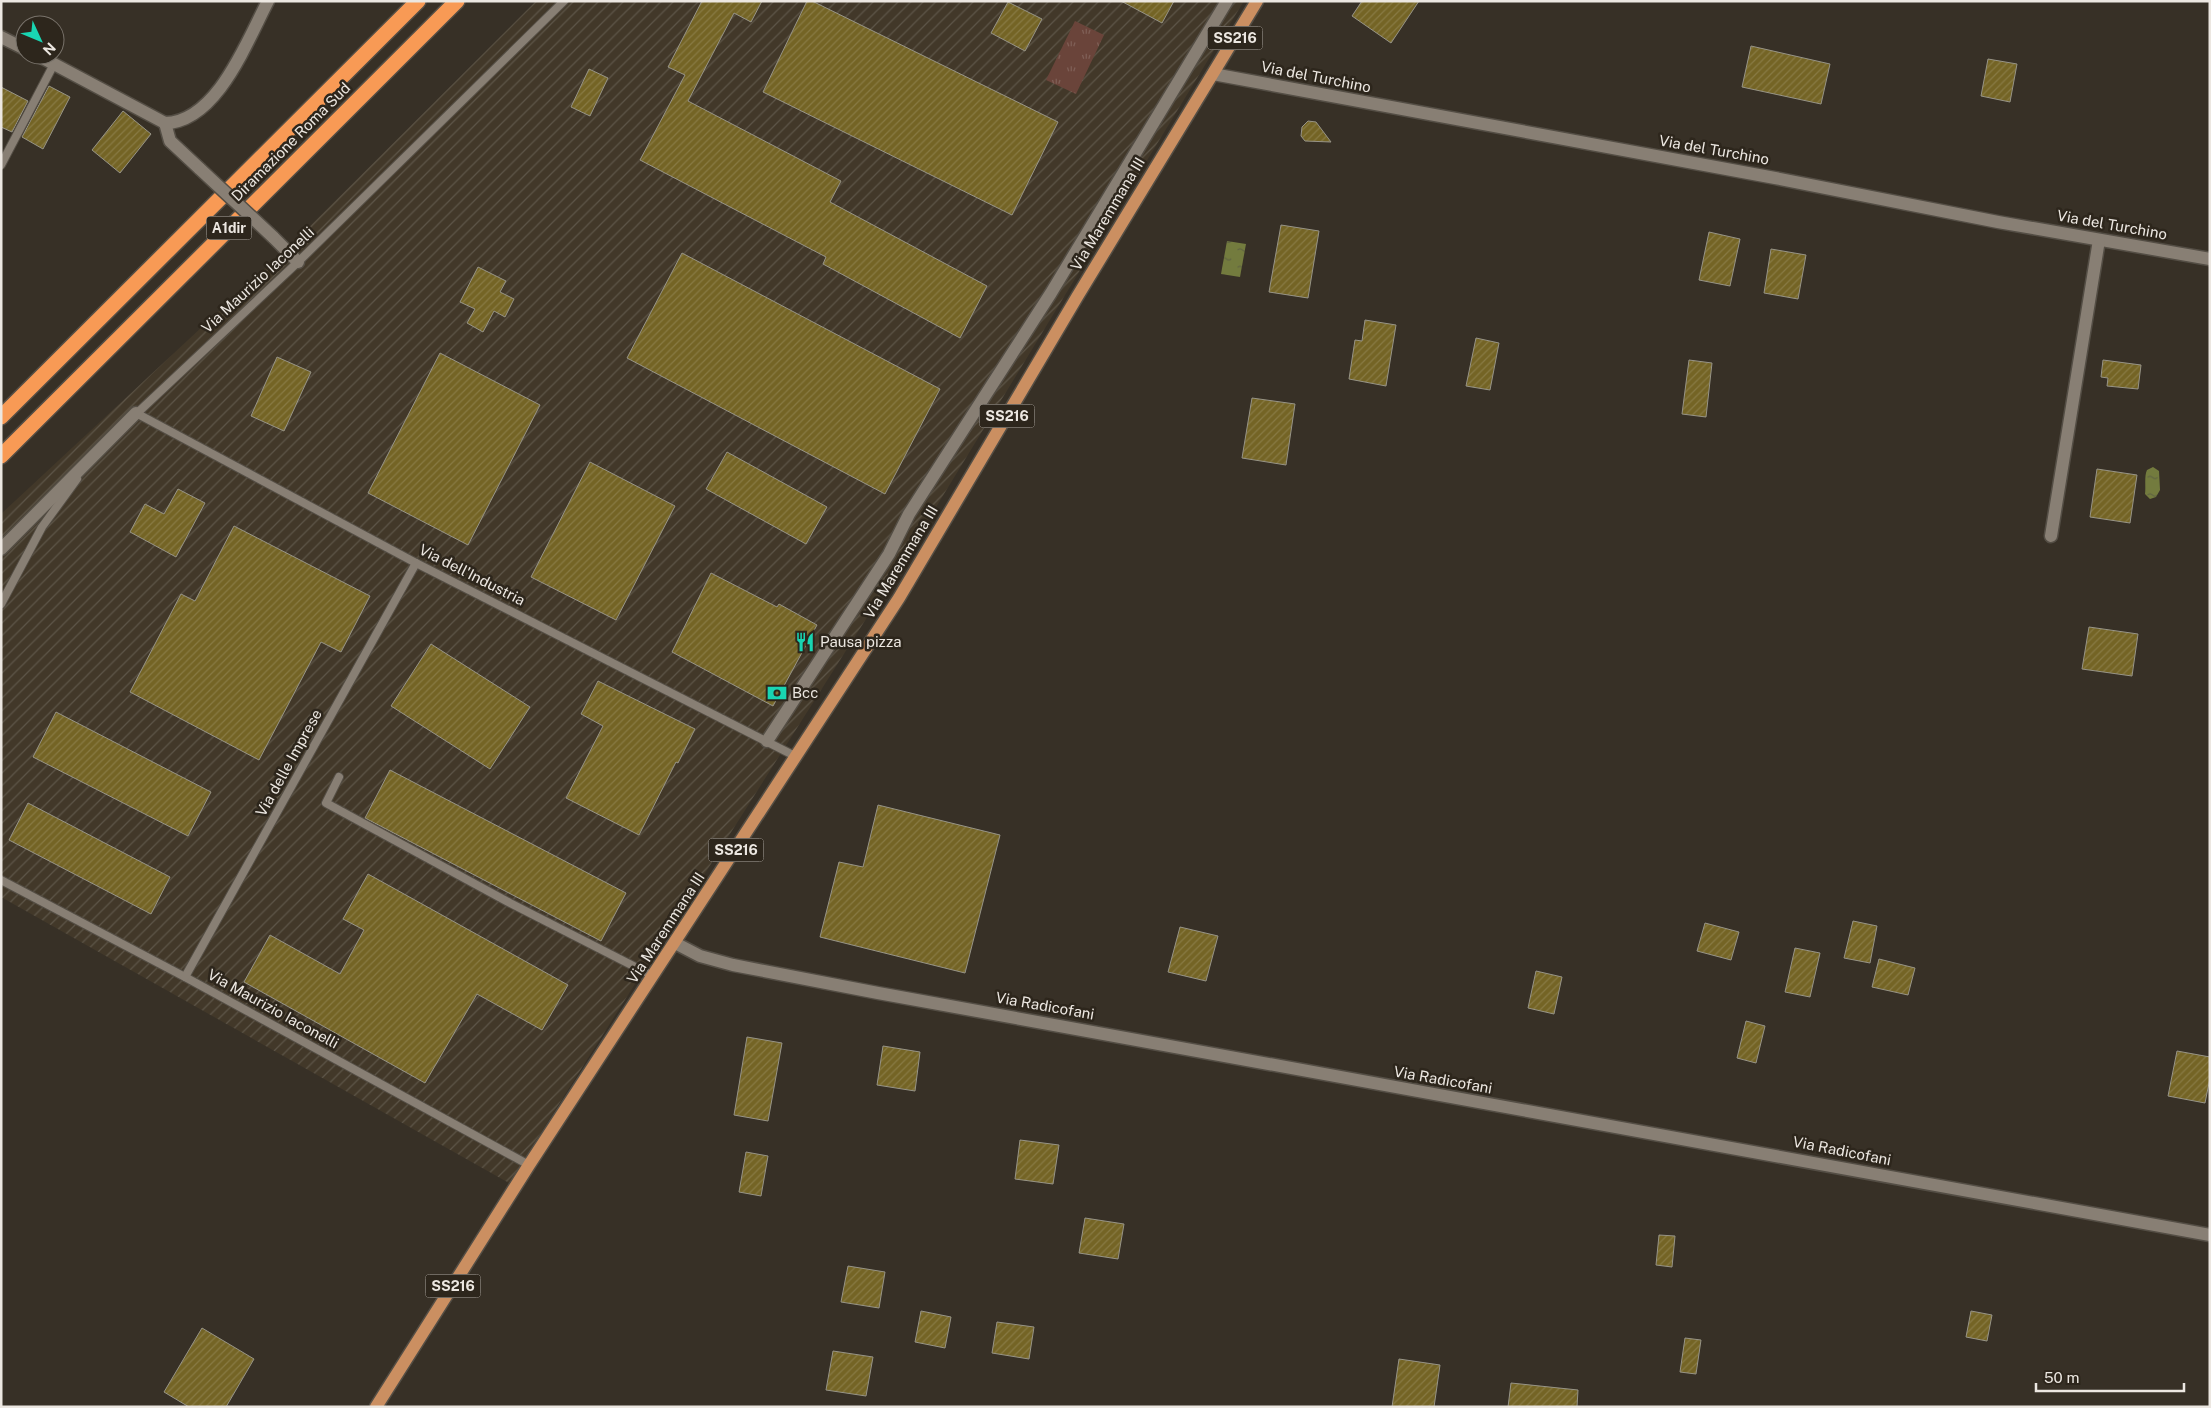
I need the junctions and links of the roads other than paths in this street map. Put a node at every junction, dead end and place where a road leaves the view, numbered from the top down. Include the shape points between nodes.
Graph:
1 (268, 1) edge
2 (418, 1) edge
3 (457, 1) edge
4 (564, 1) edge
5 (1227, 1) edge
6 (1257, 1) edge
7 (1, 37) edge
8 (15, 44) edge
9 (53, 65) edge
10 (56, 65) edge
11 (1213, 74) junction
12 (165, 123) junction
13 (1, 165) edge
14 (2099, 240) junction
15 (2210, 258) edge
16 (298, 262) junction
17 (136, 413) junction
18 (1, 417) edge
19 (1, 456) edge
20 (2051, 536) dead end
21 (1, 549) edge
22 (416, 563) junction
23 (1, 604) edge
24 (767, 741) junction
25 (797, 757) junction
26 (339, 776) dead end
27 (1, 880) edge
28 (675, 943) junction
29 (654, 976) junction
30 (185, 977) junction
31 (529, 1165) junction
32 (2210, 1234) edge
33 (376, 1407) edge

1 - 12 street via 224,83 210,101 193,116 176,123
2 - 18 highway, Diramazione Roma Sud / A1dir
3 - 19 highway, Diramazione Roma Sud / A1dir
4 - 16 lane, Via Maurizio Iaconelli
5 - 24 street via 1051,293 909,514 889,554
6 - 11 main road, Via Maremmana III / SS216
7 - 8 street
9 - 13 lane
10 - 12 street
11 - 14 street, Via del Turchino
11 - 25 main road, Via Maremmana III / SS216 via 899,598
12 - 16 street, bridge via 170,141
14 - 15 street, Via del Turchino
14 - 20 street
16 - 17 lane, Via Maurizio Iaconelli
17 - 21 street
17 - 22 lane, Via dell'Industria
17 - 23 lane, Via Maurizio Iaconelli via 83,471 47,520
22 - 24 lane, Via dell'Industria
22 - 30 lane, Via delle Imprese
24 - 25 lane, Via dell'Industria
25 - 28 main road, Via Maremmana III / SS216
26 - 29 lane via 326,803 510,903
27 - 30 lane, Via Maurizio Iaconelli
28 - 29 main road, Via Maremmana III / SS216
28 - 32 street, Via Radicofani via 700,956 733,965 878,993
29 - 31 main road, Via Maremmana III / SS216
30 - 31 lane, Via Maurizio Iaconelli
31 - 33 main road, Via Maremmana III / SS216

